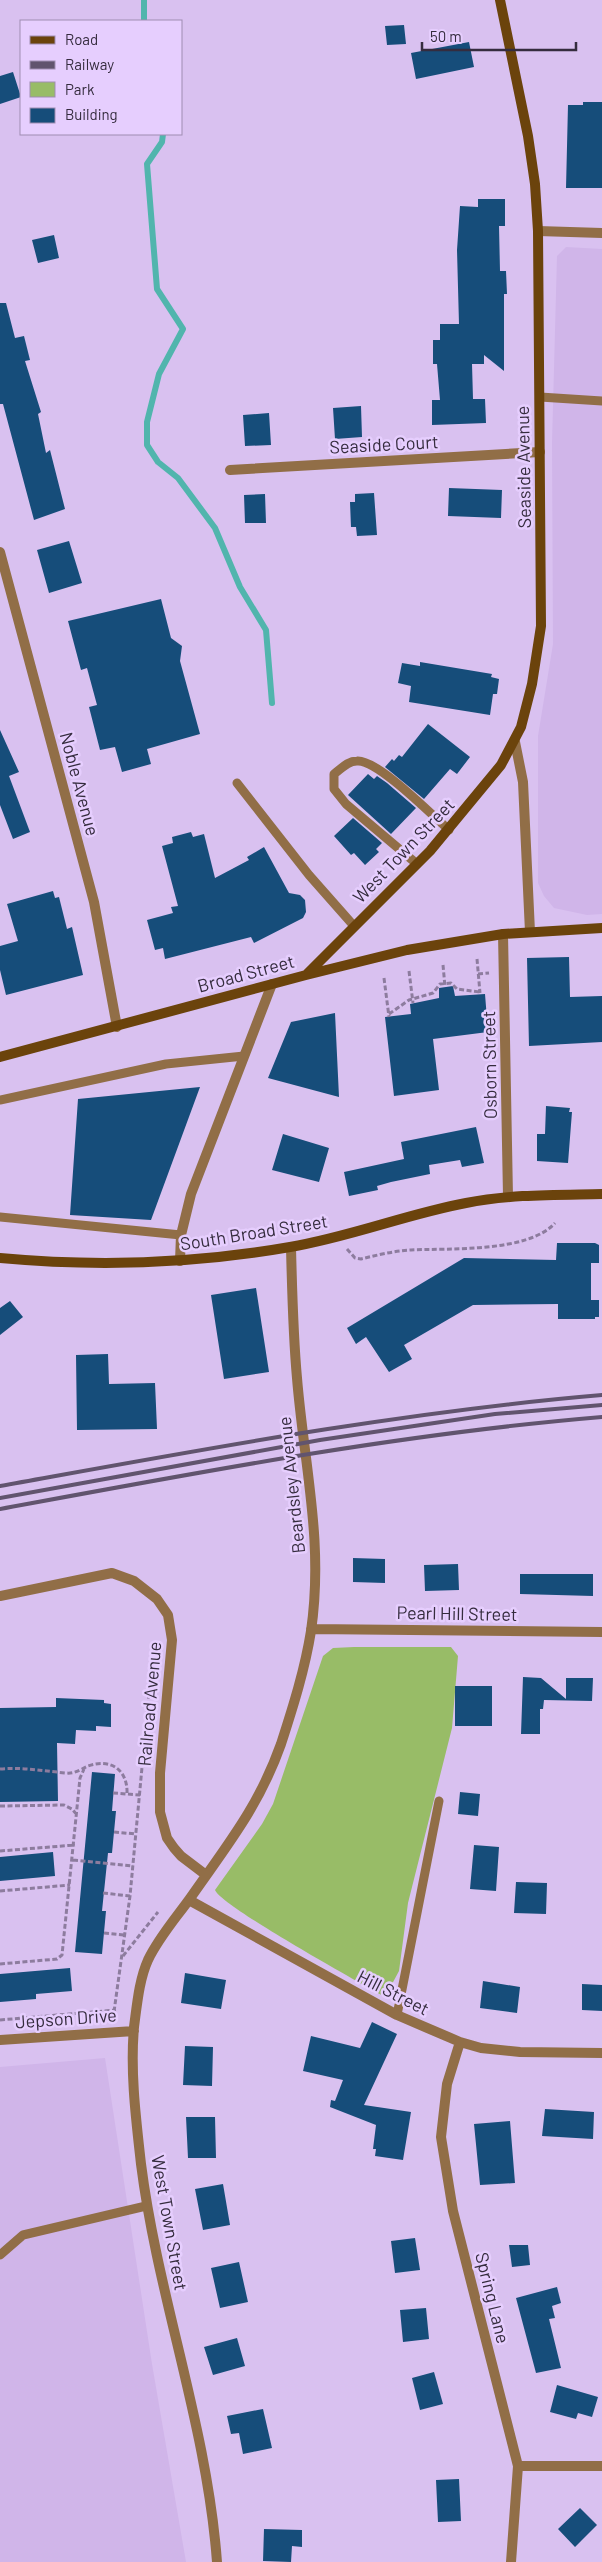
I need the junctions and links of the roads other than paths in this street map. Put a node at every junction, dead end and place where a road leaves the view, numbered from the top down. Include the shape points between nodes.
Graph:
1 (500, 0) edge
2 (538, 231) junction
3 (602, 233) edge
4 (540, 397) junction
5 (602, 401) edge
6 (540, 452) junction
7 (230, 470) dead end
8 (0, 552) edge
9 (514, 742) junction
10 (237, 783) dead end
11 (449, 830) junction
12 (417, 864) junction
13 (354, 926) junction
14 (602, 928) edge
15 (530, 932) junction
16 (502, 934) junction
17 (306, 974) junction
18 (272, 984) junction
19 (117, 1027) junction
20 (244, 1056) junction
21 (0, 1057) edge
22 (0, 1100) edge
23 (602, 1194) edge
24 (508, 1196) junction
25 (0, 1217) edge
26 (181, 1235) junction
27 (291, 1247) junction
28 (0, 1258) edge
29 (180, 1261) junction
30 (0, 1596) edge
31 (312, 1629) junction
32 (602, 1632) edge
33 (439, 1801) dead end
34 (206, 1875) junction
35 (189, 1900) junction
36 (397, 2015) junction
37 (134, 2031) junction
38 (0, 2040) edge
39 (460, 2042) junction
40 (602, 2053) edge
41 (146, 2206) junction
42 (0, 2255) edge
43 (518, 2466) junction
44 (602, 2466) edge
45 (217, 2562) edge
46 (511, 2562) edge

1 - 2 main road, Seaside Avenue via 528,136
2 - 3 street
2 - 4 main road, Seaside Avenue
4 - 5 lane
4 - 6 main road, Seaside Avenue
6 - 7 street, Seaside Court
6 - 9 main road, Seaside Avenue via 541,626 532,684
8 - 19 street, Noble Avenue via 94,902
9 - 11 main road, West Town Street via 485,787
9 - 15 street via 523,782
10 - 13 lane via 309,875
11 - 12 main road, West Town Street
11 - 12 lane via 376,766 359,760 348,762 334,774 334,789 346,804
12 - 13 main road, West Town Street
13 - 17 main road, West Town Street
14 - 15 main road, Broad Street
15 - 16 main road, Broad Street
16 - 17 main road, Broad Street via 407,950
16 - 24 street, Osborn Street
17 - 18 main road, Broad Street
18 - 19 main road, Broad Street
18 - 20 street
19 - 21 main road, Broad Street
20 - 22 lane via 166,1064
20 - 26 street via 191,1194
23 - 24 main road, South Broad Street
24 - 27 main road, South Broad Street via 437,1209
25 - 26 lane
26 - 29 street
27 - 29 main road, South Broad Street
27 - 31 street, Beardsley Avenue via 297,1378 314,1510 316,1563
28 - 29 main road, South Broad Street via 86,1264
30 - 34 street, Railroad Avenue via 112,1573 134,1581 157,1599 168,1615 172,1640 160,1773 160,1812 167,1838 174,1848
31 - 32 street, Pearl Hill Street
31 - 34 street, Beardsley Avenue via 294,1700 271,1769 240,1830
33 - 36 lane
34 - 35 street, Beardsley Avenue
35 - 36 street, Hill Street
35 - 37 street, West Town Street via 149,1958 140,1985
36 - 39 street, Hill Street
37 - 38 street, Jepson Drive
37 - 41 street, West Town Street via 135,2120
39 - 40 street, Hill Street via 520,2052
39 - 43 street, Spring Lane via 445,2093 441,2137 453,2211
41 - 42 lane via 23,2235
41 - 45 street, West Town Street via 199,2436
43 - 44 street
43 - 46 street, Spring Lane

